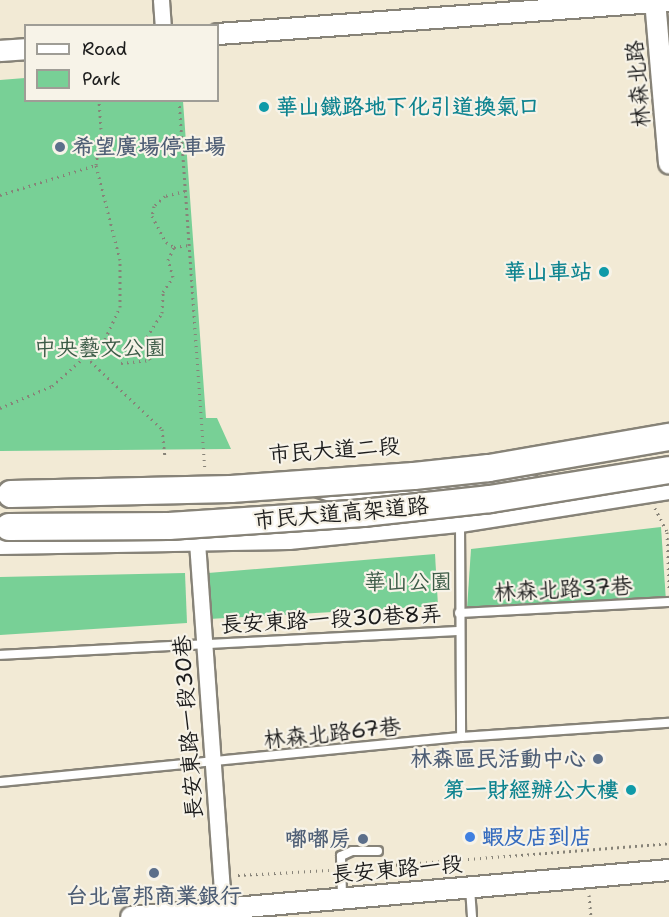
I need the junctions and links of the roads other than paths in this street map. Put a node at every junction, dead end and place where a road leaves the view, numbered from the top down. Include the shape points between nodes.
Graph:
1 (161, 0) edge
2 (660, 1) edge
3 (560, 4) edge
4 (163, 24) edge
5 (219, 34) edge
6 (24, 49) edge
7 (0, 51) edge
8 (669, 164) edge
9 (669, 430) edge
10 (669, 437) edge
11 (669, 470) edge
12 (271, 479) junction
13 (533, 479) dead end
14 (87, 485) junction
15 (48, 486) junction
16 (669, 489) edge
17 (6, 490) edge
18 (531, 496) dead end
19 (460, 522) junction
20 (5, 536) edge
21 (289, 539) junction
22 (197, 542) junction
23 (89, 543) junction
24 (48, 544) junction
25 (669, 602) edge
26 (459, 613) junction
27 (458, 631) junction
28 (205, 642) junction
29 (0, 655) edge
30 (669, 723) edge
31 (461, 737) junction
32 (214, 764) junction
33 (0, 782) edge
34 (378, 851) dead end
35 (669, 870) edge
36 (470, 886) junction
37 (342, 898) junction
38 (224, 913) edge
39 (130, 917) edge
40 (472, 917) edge

1 - 4 street
2 - 3 street
2 - 8 street, 林森北路
3 - 5 street
6 - 7 street
9 - 12 street, 市民大道二段 via 458,463
10 - 17 highway, 市民大道高架道路, bridge via 489,468 403,477 231,489
11 - 20 highway, 市民大道高架道路, bridge via 525,494 363,513
12 - 13 lane via 338,500
12 - 14 street, 市民大道二段
14 - 15 street, 市民大道二段
14 - 23 street via 69,491 70,534
15 - 17 street, 市民大道二段
15 - 24 street via 63,492 64,534
16 - 19 street
18 - 21 lane via 340,518
19 - 21 street
19 - 26 lane
20 - 24 street
21 - 22 street
22 - 23 street
22 - 28 street, 長安東路一段30巷
23 - 24 street
25 - 26 lane, 林森北路37巷
26 - 27 lane
27 - 28 lane, 長安東路一段30巷8弄
27 - 31 lane
28 - 29 lane, 長安東路一段30巷8弄
28 - 32 street, 長安東路一段30巷
30 - 31 lane, 林森北路67巷
31 - 32 lane, 林森北路67巷
32 - 33 lane, 林森北路67巷
32 - 38 street, 長安東路一段30巷
34 - 37 lane via 345,852 340,856
35 - 36 street, 長安東路一段
36 - 37 street, 長安東路一段
36 - 40 lane
37 - 38 street, 長安東路一段
38 - 39 street, 長安東路一段

